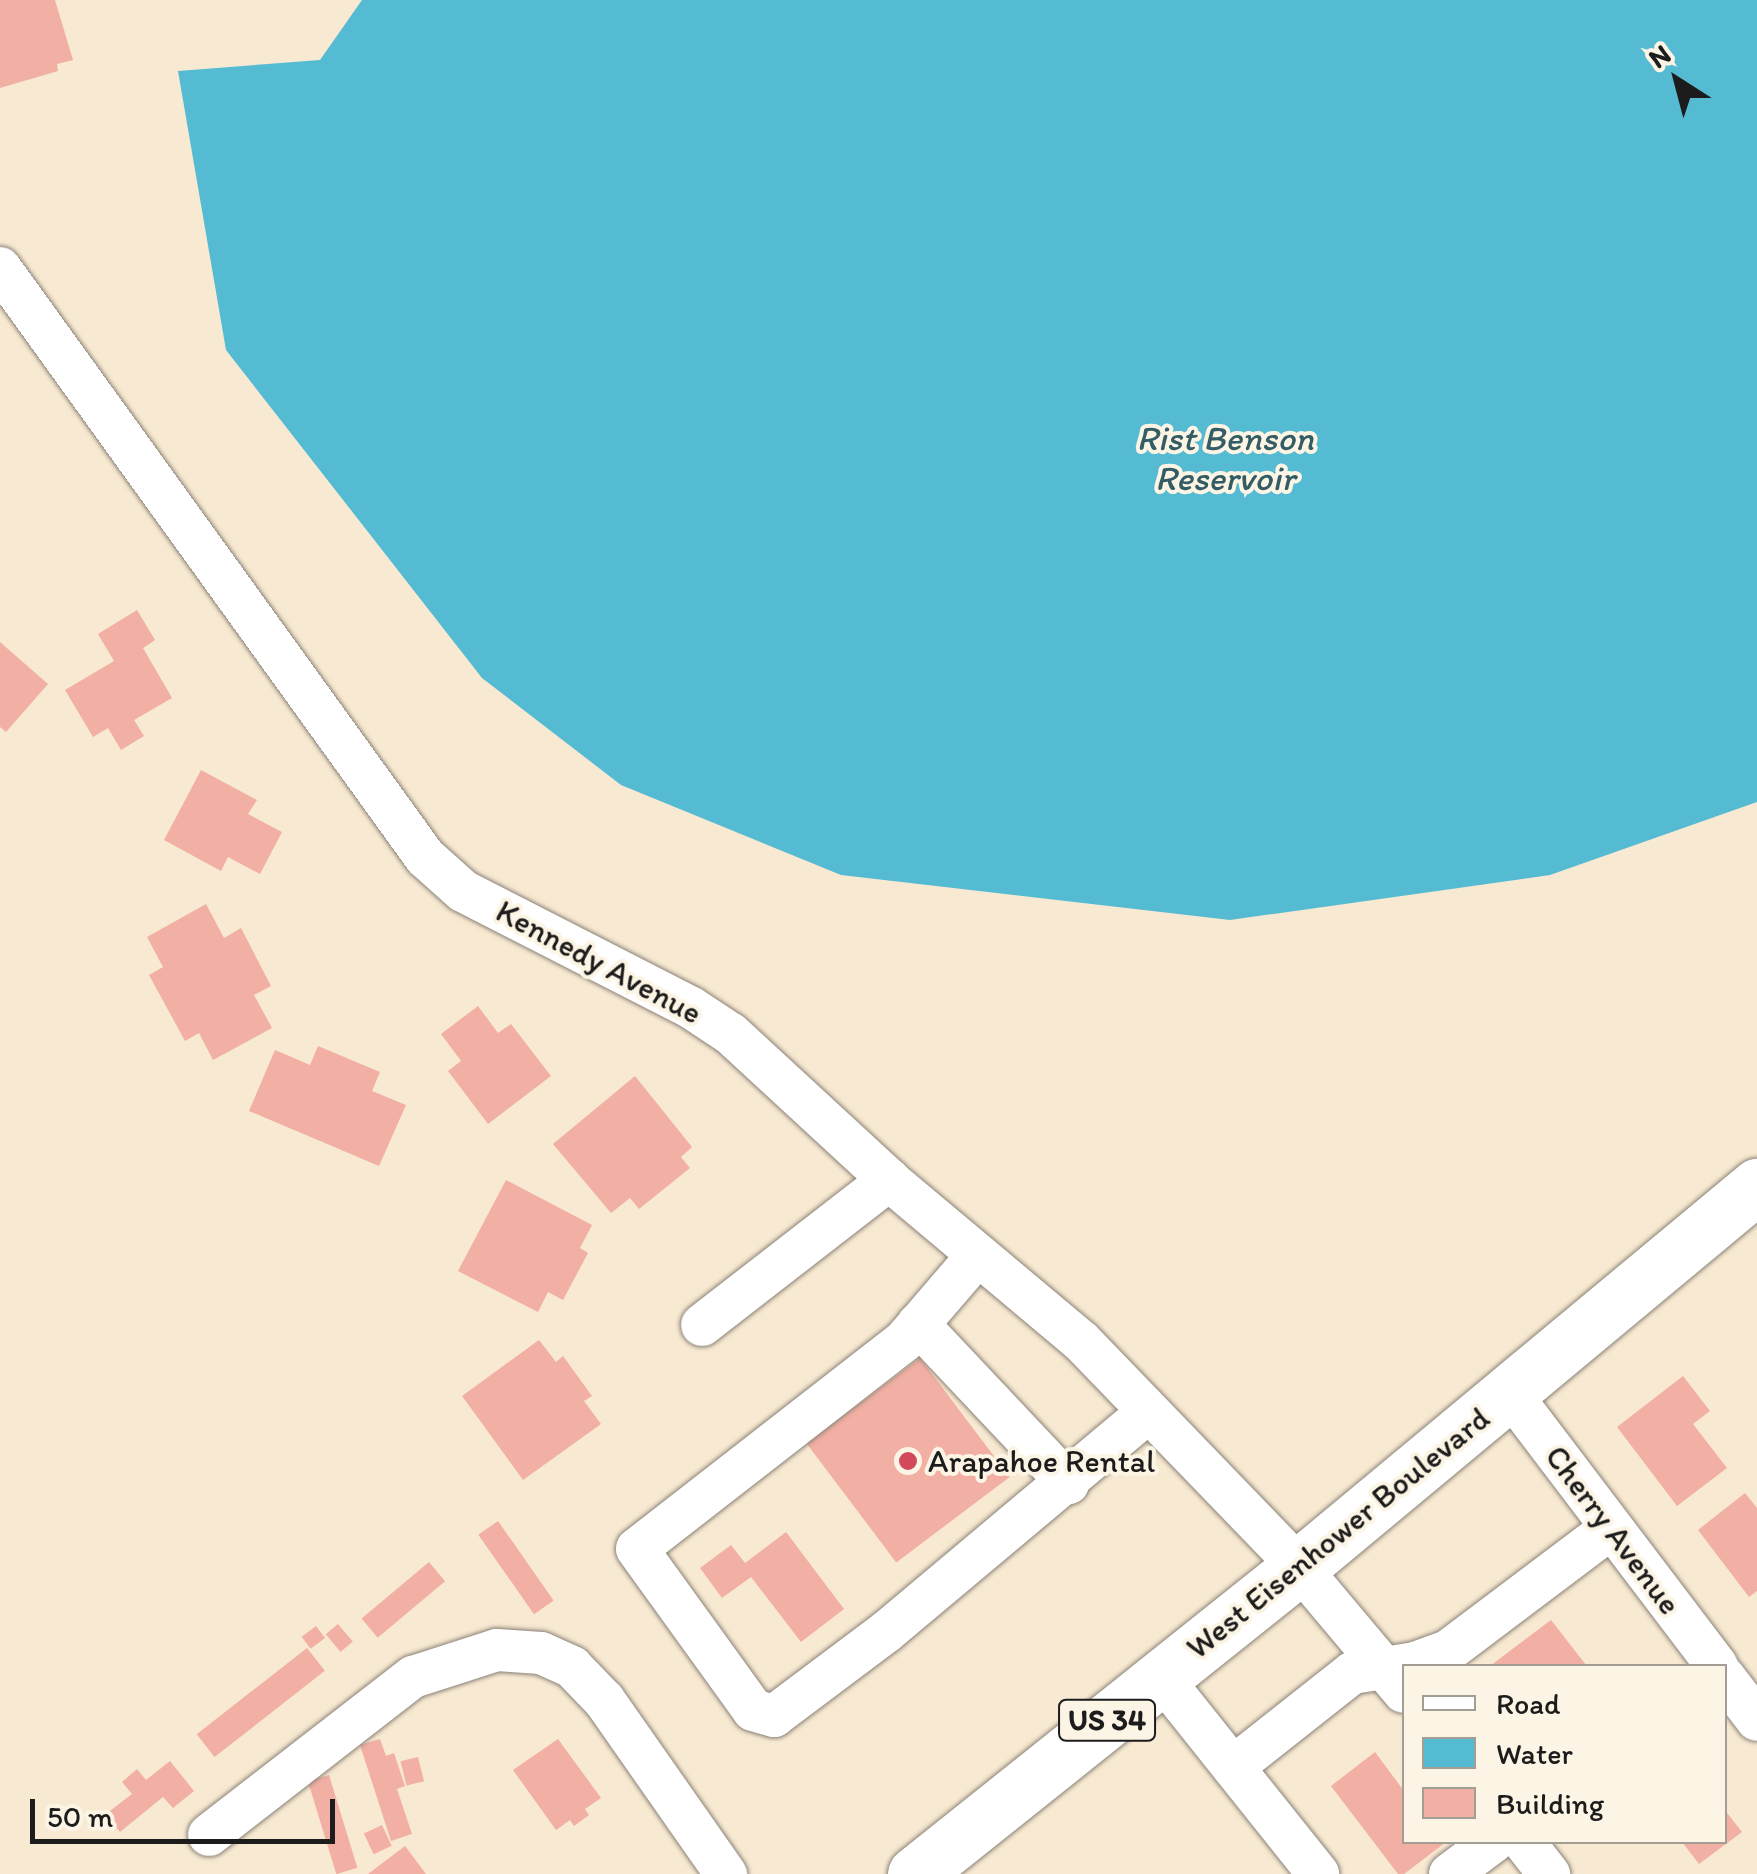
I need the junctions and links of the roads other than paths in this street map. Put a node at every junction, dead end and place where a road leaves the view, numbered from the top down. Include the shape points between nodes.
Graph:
1 (0, 268) edge
2 (888, 1180) junction
3 (1757, 1186) edge
4 (978, 1254) junction
5 (918, 1324) junction
6 (702, 1325) dead end
7 (1510, 1392) junction
8 (1148, 1412) junction
9 (1068, 1484) junction
10 (1611, 1528) junction
11 (1300, 1566) junction
12 (1424, 1664) edge
13 (1714, 1664) edge
14 (1161, 1677) junction
15 (1395, 1680) edge
16 (1727, 1681) edge
17 (1757, 1720) edge
18 (1234, 1768) junction
19 (209, 1835) dead end
20 (1490, 1844) edge
21 (1526, 1844) edge
22 (945, 1864) edge
23 (726, 1874) edge
24 (1318, 1874) edge
25 (1450, 1874) edge
26 (1549, 1874) edge

1 - 2 street, Kennedy Avenue via 425,857 463,890 731,1034
2 - 4 street, Kennedy Avenue
2 - 6 street
3 - 7 highway, West Eisenhower Boulevard / US 34
4 - 5 street
4 - 8 street, Kennedy Avenue via 1081,1341
5 - 9 street
5 - 9 street via 637,1549 753,1710 774,1716
7 - 10 street, Cherry Avenue
7 - 11 highway, West Eisenhower Boulevard / US 34
8 - 9 street
8 - 11 street, Kennedy Avenue
10 - 12 street
10 - 13 street, Cherry Avenue
11 - 14 highway, West Eisenhower Boulevard / US 34
11 - 15 street, Kennedy Avenue
14 - 18 street
14 - 22 highway, West Eisenhower Boulevard / US 34
15 - 18 street via 1352,1673
16 - 17 street
18 - 24 street
19 - 23 street via 412,1677 496,1650 541,1654 572,1667 604,1700
20 - 25 street
21 - 26 street

